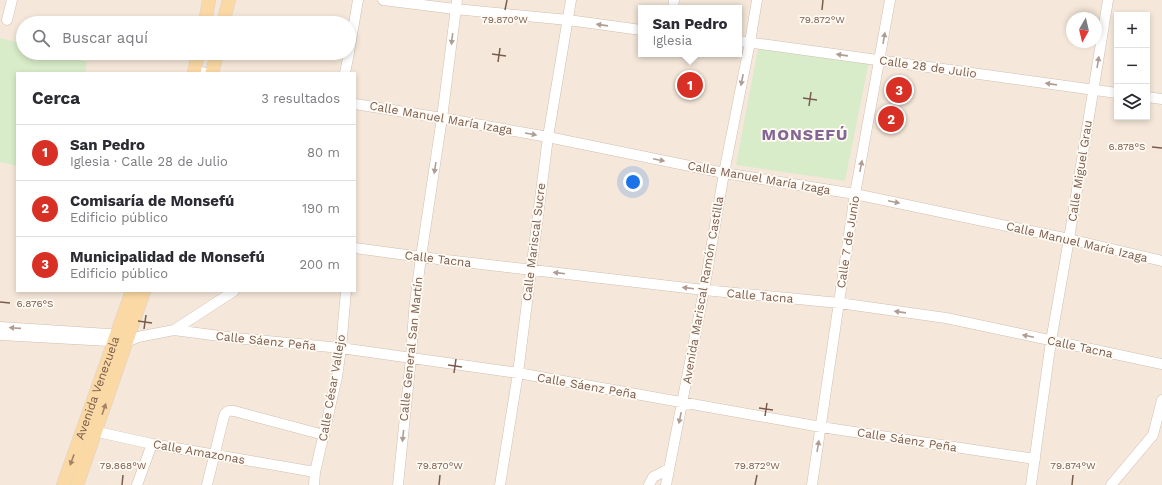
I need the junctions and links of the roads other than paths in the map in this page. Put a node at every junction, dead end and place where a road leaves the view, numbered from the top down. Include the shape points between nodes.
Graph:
1 (12, 0) edge
2 (209, 0) edge
3 (229, 0) edge
4 (358, 0) edge
5 (383, 0) edge
6 (571, 0) edge
7 (757, 0) edge
8 (890, 0) edge
9 (1108, 0) edge
10 (456, 5) edge
11 (206, 16) edge
12 (226, 16) edge
13 (355, 16) edge
14 (7, 20) dead end
15 (568, 20) junction
16 (638, 30) edge
17 (742, 41) edge
18 (750, 42) junction
19 (198, 60) edge
20 (215, 60) edge
21 (348, 60) edge
22 (880, 60) junction
23 (198, 72) edge
24 (212, 72) edge
25 (345, 72) edge
26 (1094, 90) junction
27 (1114, 93) edge
28 (1150, 97) edge
29 (1162, 99) edge
30 (356, 104) edge
31 (442, 118) junction
32 (548, 137) junction
33 (724, 173) junction
34 (855, 194) junction
35 (1069, 239) junction
36 (356, 248) edge
37 (420, 257) junction
38 (1162, 261) edge
39 (531, 269) junction
40 (704, 290) junction
41 (132, 292) edge
42 (144, 292) edge
43 (232, 292) edge
44 (346, 292) edge
45 (839, 303) junction
46 (0, 327) edge
47 (174, 330) junction
48 (0, 335) edge
49 (125, 338) junction
50 (1051, 341) junction
51 (342, 348) junction
52 (411, 358) junction
53 (1162, 364) edge
54 (518, 373) junction
55 (1162, 400) edge
56 (683, 403) junction
57 (1160, 420) edge
58 (821, 427) junction
59 (90, 430) junction
60 (324, 435) junction
61 (152, 444) junction
62 (214, 455) junction
63 (1035, 459) junction
64 (669, 469) junction
65 (315, 472) junction
66 (63, 485) edge
67 (77, 485) edge
68 (137, 485) edge
69 (207, 485) edge
70 (314, 485) edge
71 (398, 485) edge
72 (500, 485) edge
73 (649, 485) edge
74 (666, 485) edge
75 (812, 485) edge
76 (1032, 485) edge
77 (1111, 485) edge

1 - 14 street
2 - 11 main road
3 - 12 main road
4 - 13 street
5 - 10 street
6 - 15 street, Calle Mariscal Sucre
7 - 18 street, Avenida Mariscal Ramón Castilla
22 -> 8 street, Calle 7 de Junio
26 -> 9 street, Calle Miguel Grau
10 - 15 street
10 -> 31 street, Calle General San Martín
16 -> 15 street
15 - 32 street, Calle Mariscal Sucre
17 - 18 street, Calle 28 de Julio
22 -> 18 street, Calle 28 de Julio
18 -> 33 street, Avenida Mariscal Ramón Castilla
19 - 23 main road
20 - 24 main road
21 - 25 street
26 -> 22 street, Calle 28 de Julio
34 -> 22 street, Calle 7 de Junio
26 - 27 street, Calle 28 de Julio
26 - 35 street, Calle Miguel Grau
28 - 29 street
30 - 31 street, Calle Manuel María Izaga
31 -> 32 street, Calle Manuel María Izaga
31 -> 37 street, Calle General San Martín
32 -> 33 street, Calle Manuel María Izaga
32 - 39 street, Calle Mariscal Sucre
33 - 34 street, Calle Manuel María Izaga
33 - 40 street, Avenida Mariscal Ramón Castilla
34 -> 35 street, Calle Manuel María Izaga
34 - 45 street, Calle 7 de Junio
35 - 38 street, Calle Manuel María Izaga
35 - 50 street, Calle Miguel Grau
36 - 37 street, Calle Tacna
37 - 39 street, Calle Tacna
37 - 52 street, Calle General San Martín
40 -> 39 street, Calle Tacna
39 - 54 street, Calle Mariscal Sucre
40 - 45 street, Calle Tacna
40 - 56 street, Avenida Mariscal Ramón Castilla
41 - 49 main road, Avenida Venezuela
42 - 49 main road, Avenida Venezuela
43 - 47 street
44 - 51 street, Calle César Vallejo
50 -> 45 street, Calle Tacna via 946,318
45 - 58 street, Calle 7 de Junio
49 -> 46 street, Calle Sáenz Peña
47 - 49 street, Calle Sáenz Peña
47 - 51 street, Calle Sáenz Peña
48 - 49 street, Calle Sáenz Peña
49 - 59 main road, Avenida Venezuela
50 - 53 street, Calle Tacna
50 - 63 street, Calle Miguel Grau
51 - 52 street, Calle Sáenz Peña
51 - 60 street, Calle César Vallejo
52 - 54 street, Calle Sáenz Peña
52 -> 71 street, Calle General San Martín
54 - 56 street, Calle Sáenz Peña
54 - 72 street, Calle Mariscal Sucre
55 - 57 street
56 - 58 street, Calle Sáenz Peña
56 -> 64 street, Avenida Mariscal Ramón Castilla
57 - 77 street via 1153,435
58 - 63 street, Calle Sáenz Peña
75 -> 58 street, Calle 7 de Junio
59 - 61 street, Calle Amazonas
59 -> 66 main road, Avenida Venezuela
59 - 67 main road, Avenida Venezuela
60 - 62 street via 228,411 224,416
60 - 65 street, Calle César Vallejo
61 - 62 street, Calle Amazonas
61 - 68 street
62 - 65 street, Calle Amazonas
62 - 69 street
63 - 76 street, Calle Miguel Grau
64 - 73 street via 653,477
64 - 74 street, Avenida Mariscal Ramón Castilla
65 - 70 street, Calle César Vallejo

